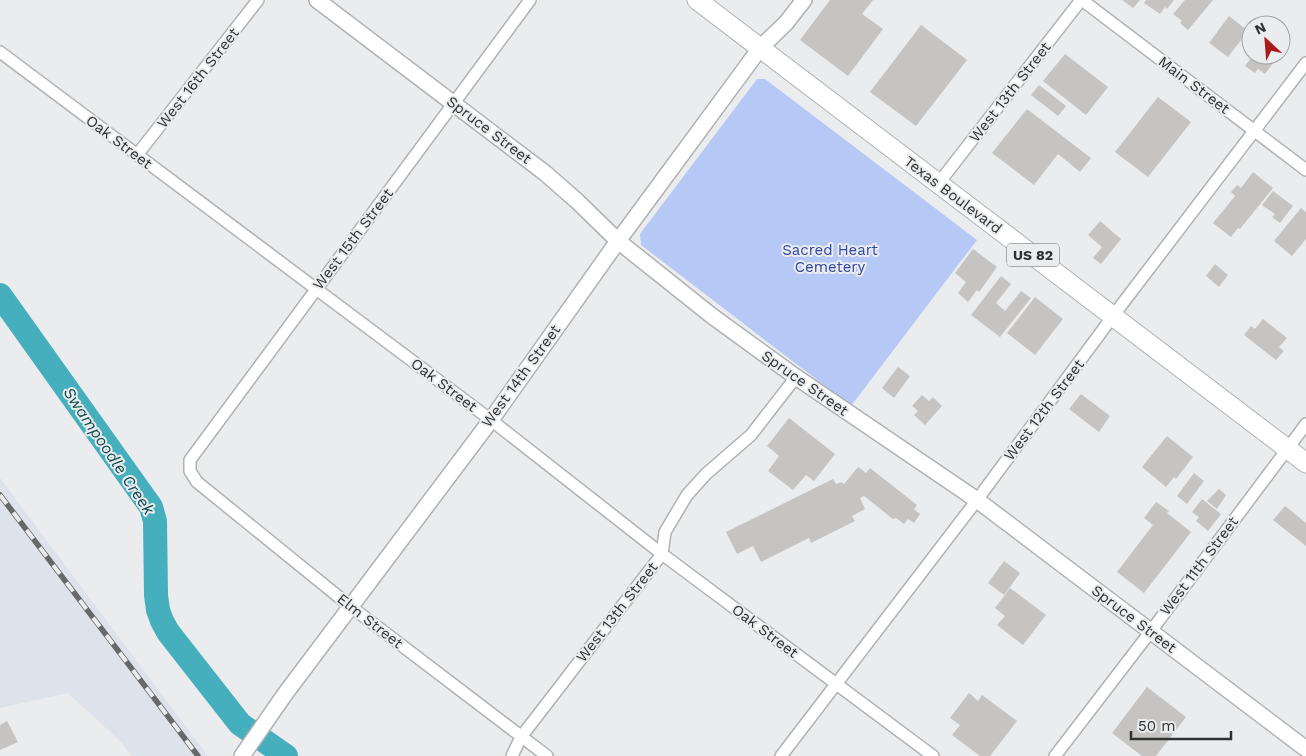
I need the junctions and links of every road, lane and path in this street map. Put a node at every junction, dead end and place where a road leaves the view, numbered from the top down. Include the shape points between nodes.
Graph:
1 (258, 0) edge
2 (317, 0) edge
3 (530, 0) edge
4 (696, 0) edge
5 (804, 0) edge
6 (1082, 0) edge
7 (760, 48) junction
8 (0, 52) edge
9 (1306, 63) edge
10 (454, 104) junction
11 (1255, 132) junction
12 (137, 156) junction
13 (1306, 170) edge
14 (938, 184) junction
15 (618, 241) junction
16 (316, 289) junction
17 (1114, 316) junction
18 (796, 378) junction
19 (491, 420) junction
20 (1306, 424) edge
21 (1287, 448) junction
22 (1306, 462) edge
23 (197, 482) joint
24 (976, 500) junction
25 (662, 554) junction
26 (350, 606) junction
27 (1151, 632) junction
28 (836, 684) junction
29 (521, 736) junction
30 (1306, 749) edge
31 (242, 756) edge
32 (512, 756) edge
33 (547, 756) edge
34 (781, 756) edge
35 (933, 756) edge
36 (1055, 756) edge

1 - 12 street, West 16th Street
2 - 10 street, Spruce Street
3 - 10 street, West 15th Street
4 - 7 main road, Texas Boulevard / US 82
5 - 7 street, West 14th Street
6 - 11 street, Main Street
6 - 14 street, West 13th Street
7 - 14 main road, Texas Boulevard / US 82
7 - 15 street, West 14th Street
8 - 12 street, Oak Street
9 - 11 street, West 12th Street
10 - 15 street, Spruce Street via 557,183
10 - 16 street, West 15th Street
11 - 13 street, Main Street
11 - 17 street, West 12th Street
12 - 16 street, Oak Street
14 - 17 main road, Texas Boulevard / US 82
15 - 18 street, Spruce Street
15 - 19 street, West 14th Street
16 - 19 street, Oak Street
16 - 23 street, West 15th Street via 190,460 190,471
17 - 21 main road, Texas Boulevard / US 82
17 - 24 street, West 12th Street
18 - 24 street, Spruce Street
18 - 25 street, West 13th Street via 751,435 687,495 665,532
19 - 25 street, Oak Street
19 - 26 street, West 14th Street
20 - 21 street, West 11th Street
21 - 22 main road, Texas Boulevard / US 82
21 - 27 street, West 11th Street
23 - 26 street, Elm Street
24 - 27 street, Spruce Street
24 - 28 street, West 12th Street
25 - 28 street, Oak Street
25 - 29 street, West 13th Street
26 - 29 street, Elm Street
26 - 31 street, West 14th Street
27 - 30 street, Spruce Street
27 - 36 street, West 11th Street
28 - 34 street, West 12th Street
28 - 35 street, Oak Street
29 - 32 street, West 13th Street
29 - 33 street, Elm Street

